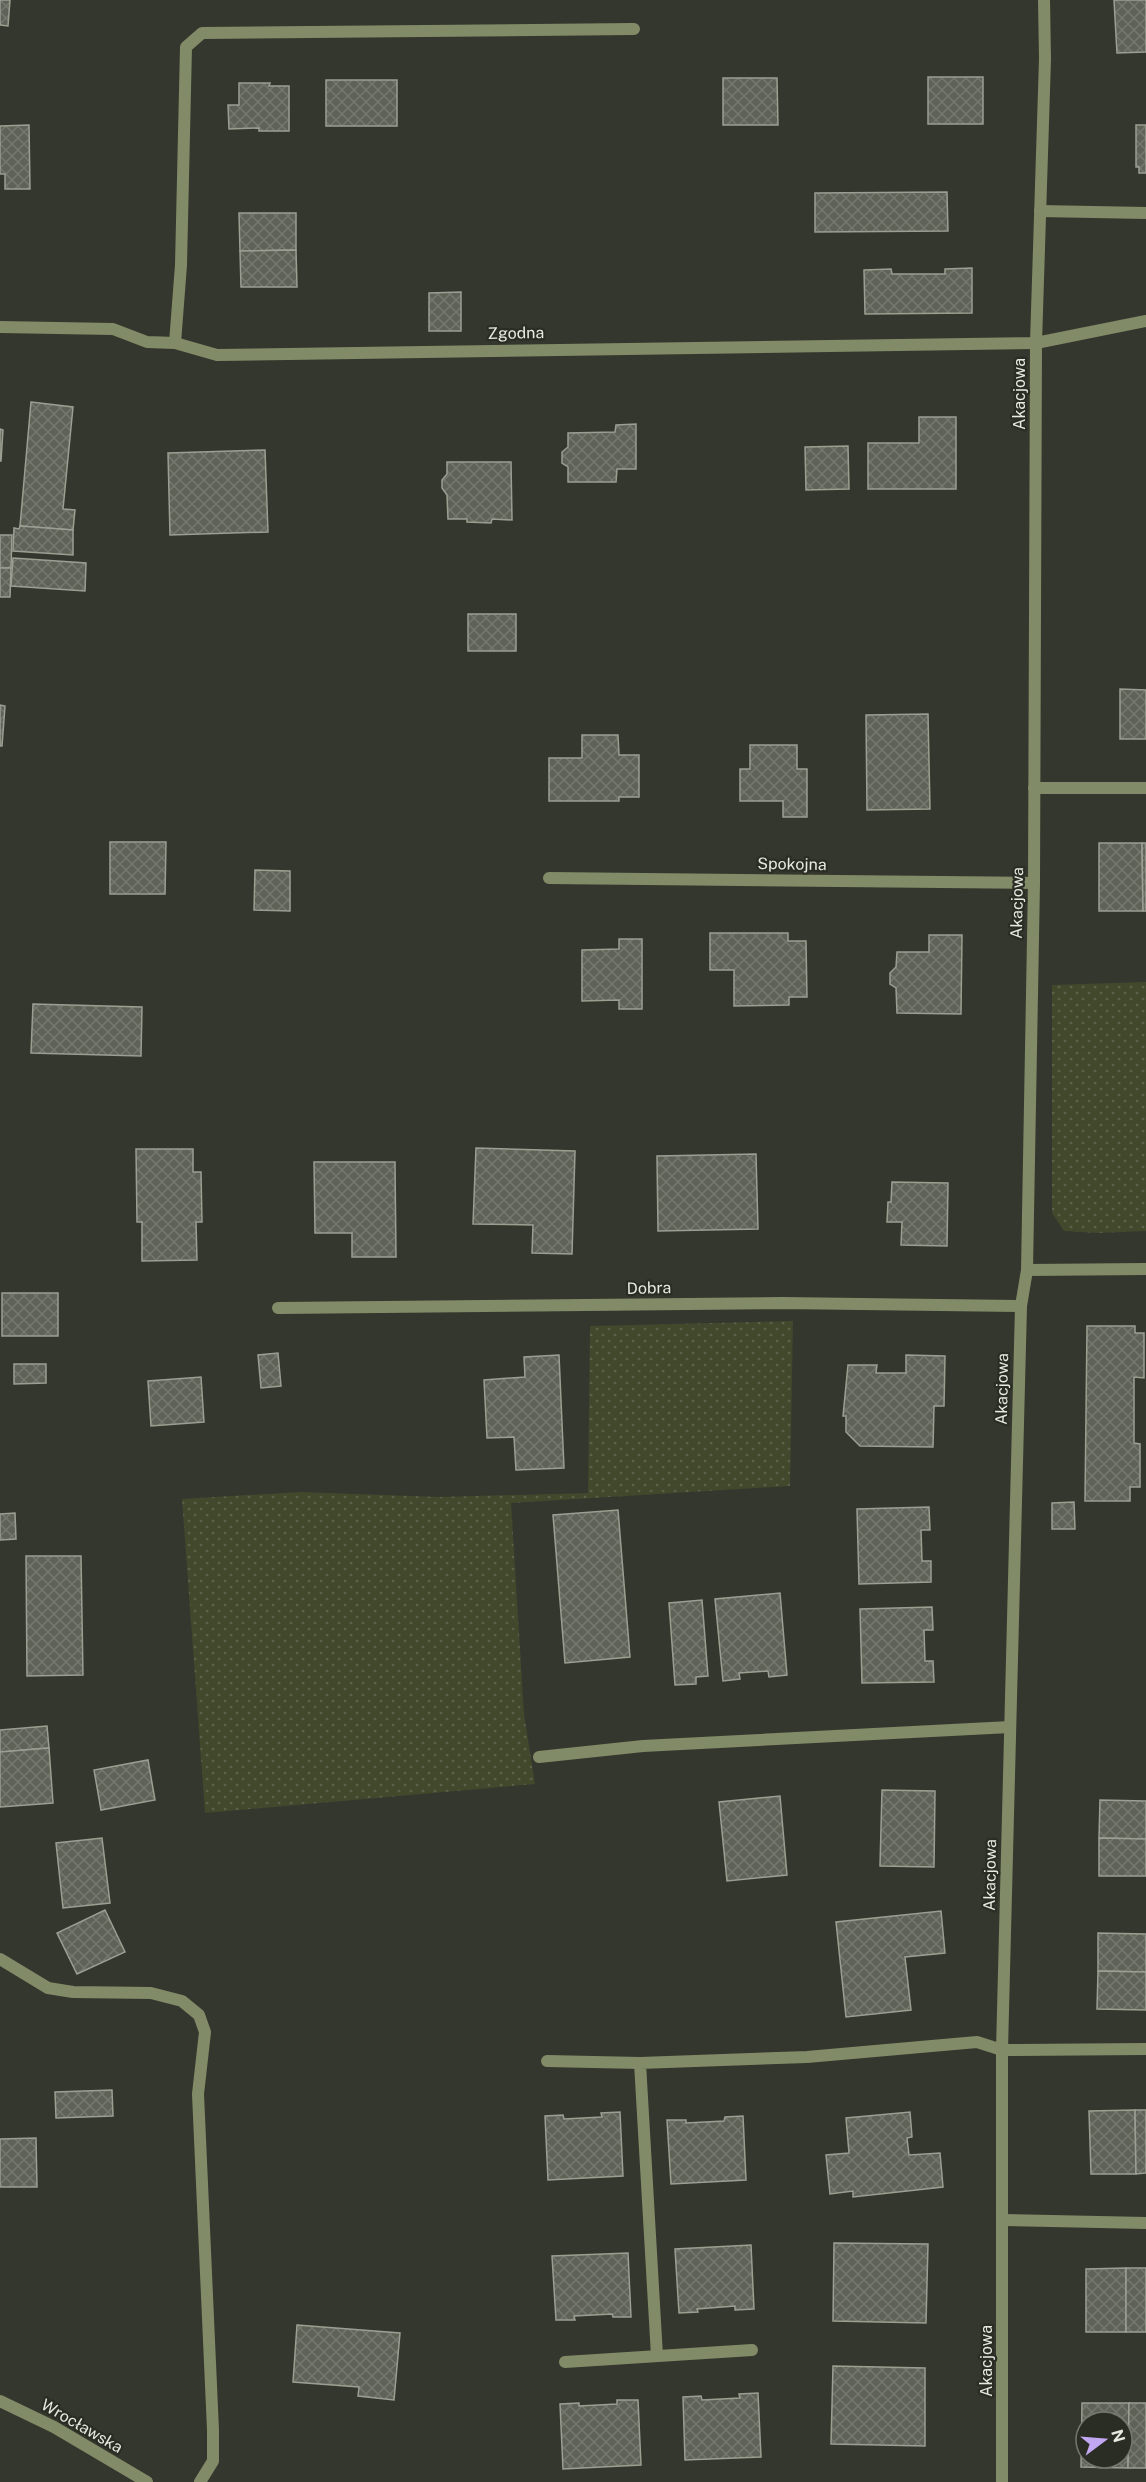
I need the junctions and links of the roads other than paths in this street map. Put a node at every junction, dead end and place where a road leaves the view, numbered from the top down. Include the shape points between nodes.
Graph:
1 (1044, 0) edge
2 (634, 29) dead end
3 (1040, 211) junction
4 (1146, 213) edge
5 (1146, 321) edge
6 (0, 327) edge
7 (175, 343) junction
8 (1036, 343) junction
9 (1034, 788) junction
10 (1146, 788) edge
11 (549, 878) dead end
12 (1034, 884) junction
13 (1146, 1269) edge
14 (1027, 1270) junction
15 (1021, 1306) junction
16 (278, 1308) dead end
17 (1010, 1727) junction
18 (539, 1757) dead end
19 (0, 1959) edge
20 (1146, 2049) edge
21 (1002, 2050) junction
22 (547, 2061) dead end
23 (640, 2063) junction
24 (1003, 2220) junction
25 (1146, 2223) edge
26 (752, 2350) dead end
27 (657, 2356) junction
28 (565, 2362) dead end
29 (0, 2401) edge
30 (147, 2482) edge
31 (200, 2482) edge
32 (1002, 2482) edge

1 - 3 street, Akacjowa
2 - 7 street via 202,33 186,46 181,265
3 - 4 street
3 - 8 street, Akacjowa
5 - 8 street, Zgodna
6 - 7 street, Zgodna via 113,329 147,342
7 - 8 street, Zgodna via 217,355
8 - 9 street, Akacjowa
9 - 10 street
9 - 12 street, Akacjowa
11 - 12 street, Spokojna
12 - 14 street, Akacjowa
13 - 14 street
14 - 15 street, Akacjowa
15 - 16 street, Dobra
15 - 17 street, Akacjowa
17 - 18 street via 643,1746
17 - 21 street, Akacjowa
19 - 31 street via 48,1988 151,1993 182,2001 199,2015 205,2031 198,2094 213,2430 213,2461
20 - 21 street
21 - 23 street via 977,2042 807,2056
21 - 24 street, Akacjowa
22 - 23 street
23 - 27 street
24 - 25 street
24 - 32 street, Akacjowa
26 - 27 street
27 - 28 street
29 - 30 street, Wrocławska via 54,2427

